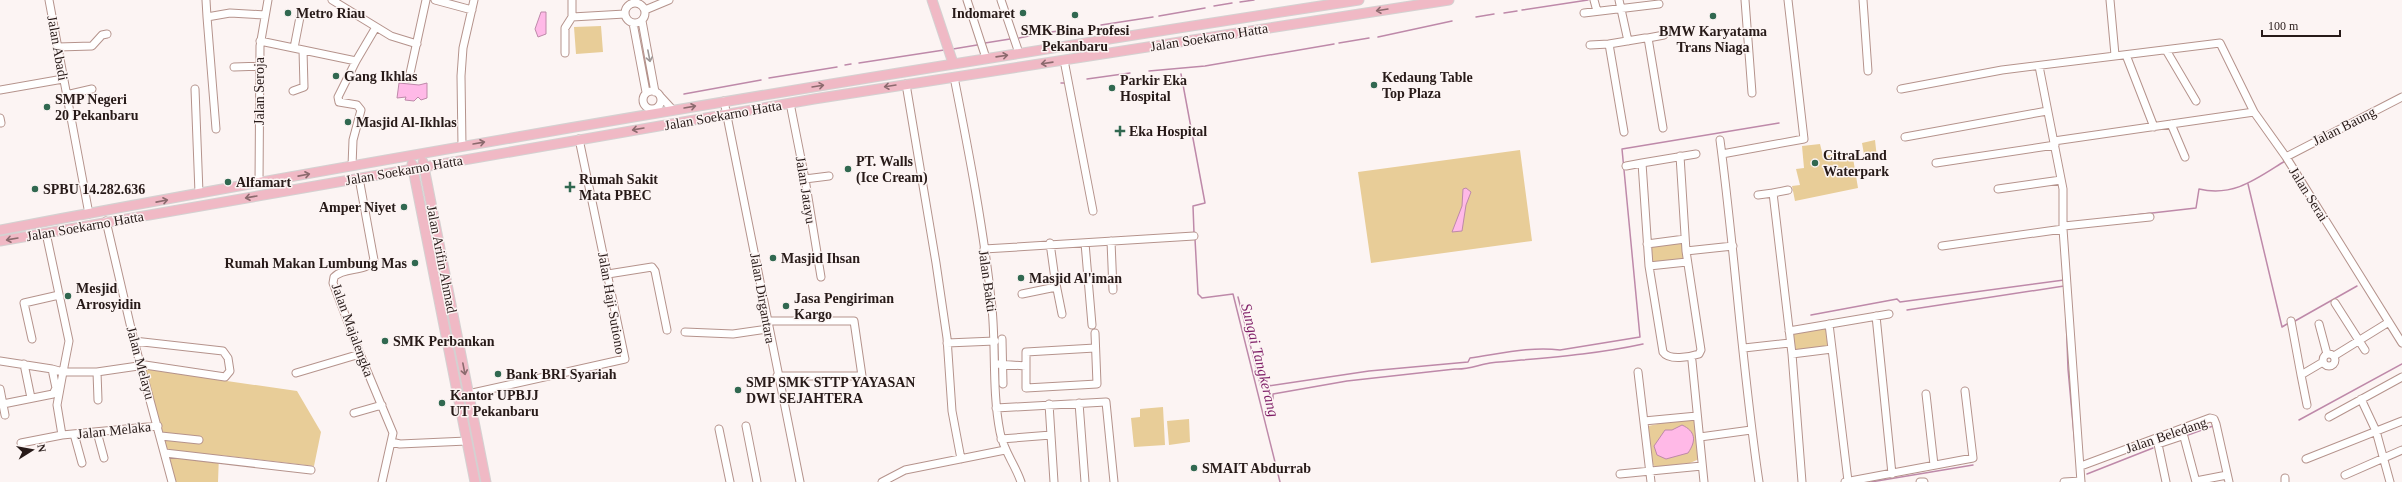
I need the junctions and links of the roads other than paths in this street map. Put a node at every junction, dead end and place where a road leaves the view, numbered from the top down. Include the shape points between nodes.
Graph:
1 (49, 0) edge
2 (206, 0) edge
3 (268, 0) edge
4 (332, 0) edge
5 (426, 0) edge
6 (434, 0) edge
7 (474, 0) edge
8 (572, 0) edge
9 (669, 0) edge
10 (932, 0) edge
11 (967, 0) edge
12 (1001, 0) edge
13 (1359, 0) edge
14 (1449, 0) edge
15 (1594, 0) edge
16 (1619, 0) edge
17 (1745, 0) edge
18 (1788, 0) edge
19 (1863, 0) edge
20 (2110, 0) edge
21 (637, 1) edge
22 (627, 3) edge
23 (1632, 3) edge
24 (1659, 4) dead end
25 (1620, 8) junction
26 (472, 10) junction
27 (645, 10) junction
28 (1597, 11) junction
29 (1584, 12) dead end
30 (625, 14) junction
31 (265, 15) junction
32 (207, 17) junction
33 (300, 17) dead end
34 (572, 17) junction
35 (1244, 18) junction
36 (642, 21) junction
37 (633, 23) junction
38 (376, 27) junction
39 (1247, 30) junction
40 (107, 34) dead end
41 (1664, 35) dead end
42 (1648, 38) junction
43 (1628, 40) junction
44 (260, 41) junction
45 (417, 44) junction
46 (1609, 44) junction
47 (1590, 45) dead end
48 (58, 47) junction
49 (294, 48) junction
50 (303, 50) junction
51 (2166, 50) junction
52 (565, 53) dead end
53 (1019, 53) junction
54 (2115, 55) junction
55 (2126, 55) junction
56 (986, 58) junction
57 (1064, 60) junction
58 (356, 61) junction
59 (953, 63) junction
60 (260, 66) junction
61 (2039, 66) junction
62 (234, 67) dead end
63 (1868, 71) dead end
64 (954, 77) junction
65 (409, 78) dead end
66 (63, 79) junction
67 (906, 84) junction
68 (92, 89) dead end
69 (195, 89) dead end
70 (1901, 89) dead end
71 (0, 90) edge
72 (293, 91) dead end
73 (646, 92) junction
74 (1752, 93) dead end
75 (658, 94) junction
76 (66, 95) junction
77 (2402, 97) edge
78 (642, 100) junction
79 (724, 101) junction
80 (2196, 101) dead end
81 (790, 103) junction
82 (672, 110) junction
83 (2047, 111) junction
84 (2254, 112) junction
85 (727, 114) junction
86 (638, 116) junction
87 (2172, 124) junction
88 (2154, 126) junction
89 (1663, 128) dead end
90 (216, 129) dead end
91 (1624, 132) dead end
92 (1905, 137) dead end
93 (579, 139) junction
94 (1720, 140) dead end
95 (2055, 143) junction
96 (462, 146) junction
97 (441, 150) junction
98 (422, 154) junction
99 (1696, 154) dead end
100 (1722, 154) junction
101 (411, 156) junction
102 (1680, 156) junction
103 (2185, 157) dead end
104 (2286, 157) junction
105 (442, 163) junction
106 (1642, 163) junction
107 (1936, 163) dead end
108 (352, 166) junction
109 (424, 166) junction
110 (1626, 166) dead end
111 (413, 168) junction
112 (829, 176) dead end
113 (360, 178) junction
114 (805, 179) junction
115 (2061, 180) junction
116 (259, 183) junction
117 (1998, 189) dead end
118 (1788, 190) dead end
119 (199, 193) junction
120 (1773, 193) junction
121 (1758, 195) dead end
122 (1093, 211) dead end
123 (89, 214) junction
124 (2150, 217) dead end
125 (106, 221) junction
126 (2064, 228) junction
127 (0, 230) edge
128 (46, 233) junction
129 (1194, 236) dead end
130 (1685, 239) junction
131 (0, 241) edge
132 (1111, 241) junction
133 (1050, 243) junction
134 (1085, 243) junction
135 (1647, 244) junction
136 (1733, 246) junction
137 (1942, 246) dead end
138 (984, 249) junction
139 (1686, 251) junction
140 (1687, 262) junction
141 (1649, 266) junction
142 (608, 274) junction
143 (821, 277) dead end
144 (1056, 287) junction
145 (1113, 290) dead end
146 (1022, 294) dead end
147 (59, 295) junction
148 (2335, 303) dead end
149 (1062, 314) dead end
150 (1889, 314) dead end
151 (1876, 316) junction
152 (2291, 321) dead end
153 (2389, 322) junction
154 (1829, 324) junction
155 (2319, 324) dead end
156 (768, 325) junction
157 (1092, 325) dead end
158 (667, 330) dead end
159 (1789, 331) junction
160 (685, 332) dead end
161 (1095, 333) dead end
162 (32, 340) dead end
163 (998, 340) junction
164 (2360, 340) junction
165 (134, 341) junction
166 (947, 343) junction
167 (1790, 343) junction
168 (2402, 343) edge
169 (1095, 348) junction
170 (1744, 348) junction
171 (1832, 349) junction
172 (2365, 350) dead end
173 (360, 354) junction
174 (1792, 354) junction
175 (2331, 355) junction
176 (1692, 361) dead end
177 (0, 362) edge
178 (2323, 362) junction
179 (24, 364) junction
180 (1002, 364) junction
181 (1026, 364) junction
182 (141, 365) junction
183 (52, 368) junction
184 (63, 372) junction
185 (97, 372) junction
186 (1638, 372) dead end
187 (296, 373) dead end
188 (2301, 375) junction
189 (777, 376) junction
190 (2402, 377) edge
191 (1003, 384) dead end
192 (0, 389) edge
193 (1965, 391) dead end
194 (468, 394) junction
195 (1926, 394) dead end
196 (31, 398) junction
197 (2361, 399) junction
198 (98, 400) dead end
199 (1079, 403) junction
200 (3, 404) junction
201 (1049, 404) junction
202 (382, 405) junction
203 (2307, 405) dead end
204 (996, 408) junction
205 (354, 413) dead end
206 (5, 414) dead end
207 (1697, 416) junction
208 (2329, 418) dead end
209 (1644, 421) junction
210 (2402, 421) edge
211 (158, 426) junction
212 (746, 426) dead end
213 (719, 429) dead end
214 (1751, 430) junction
215 (2376, 431) junction
216 (98, 432) junction
217 (74, 434) junction
218 (62, 435) junction
219 (1051, 435) junction
220 (161, 436) junction
221 (1700, 437) junction
222 (1002, 439) junction
223 (199, 440) dead end
224 (468, 441) junction
225 (392, 442) junction
226 (21, 443) dead end
227 (1005, 450) junction
228 (2402, 450) edge
229 (165, 453) junction
230 (104, 458) dead end
231 (2384, 458) junction
232 (961, 459) junction
233 (2306, 459) dead end
234 (82, 463) dead end
235 (1934, 465) junction
236 (1702, 466) junction
237 (2081, 466) junction
238 (483, 467) junction
239 (473, 469) junction
240 (311, 470) dead end
241 (1650, 471) junction
242 (1620, 474) dead end
243 (1892, 474) junction
244 (2345, 475) dead end
245 (2228, 478) edge
246 (2081, 481) edge
247 (172, 482) edge
248 (382, 482) edge
249 (476, 482) edge
250 (486, 482) edge
251 (730, 482) edge
252 (757, 482) edge
253 (800, 482) edge
254 (882, 482) edge
255 (1021, 482) edge
256 (1054, 482) edge
257 (1085, 482) edge
258 (1114, 482) edge
259 (1651, 482) edge
260 (1704, 482) edge
261 (1759, 482) edge
262 (1802, 482) edge
263 (1847, 482) edge
264 (1920, 482) edge
265 (1924, 482) edge
266 (2064, 482) edge
267 (2166, 482) edge
268 (2196, 482) edge
269 (2390, 482) edge

1 - 48 street, Jalan Abadi
2 - 32 street
3 - 31 street, Jalan Seroja
4 - 38 street
5 - 45 street
6 - 26 street
7 - 26 street
8 - 34 street
9 - 27 street
10 - 59 main road
11 - 56 street
12 - 53 street
13 - 35 main road, Jalan Soekarno Hatta
14 -> 39 main road, Jalan Soekarno Hatta
15 - 28 street
16 - 25 street
17 - 74 street
18 - 100 street via 1804,140
19 - 63 street
20 - 54 street
21 - 22 street
21 - 27 street
22 - 30 street
23 - 24 street
23 - 25 street
25 - 28 street
25 - 43 street
26 - 96 street via 460,76
27 - 36 street
28 - 29 street
30 - 34 street
30 - 37 street
31 - 32 street via 230,13
31 - 44 street, Jalan Seroja
32 - 90 street
33 - 49 street
34 - 52 street via 565,28
35 - 39 main road
35 - 53 main road, Jalan Soekarno Hatta
36 - 37 street
36 -> 75 street
37 - 73 street
38 - 45 street via 398,39
38 - 58 street
39 - 57 main road, Jalan Soekarno Hatta
40 - 48 street via 102,35 92,46
41 - 42 street
42 - 43 street
42 - 89 street
43 - 46 street
44 - 49 street
44 - 60 street, Jalan Seroja
45 - 65 street
46 - 47 street
46 - 91 street
48 - 66 street, Jalan Abadi
49 - 50 street
50 - 58 street
50 - 72 street via 304,87
51 - 55 street
51 - 80 street
51 - 84 street, Jalan Serai via 2220,43
56 -> 53 main road, Jalan Soekarno Hatta
54 - 55 street
54 - 61 street
55 - 88 street
56 - 59 main road, Jalan Soekarno Hatta
57 -> 64 main road, Jalan Soekarno Hatta
57 - 122 street
58 - 108 street via 338,98 341,103 357,105 361,110 353,140
79 -> 59 main road, Jalan Soekarno Hatta
60 - 62 street
60 - 116 street, Jalan Seroja
61 - 70 street via 2002,70
61 - 83 street
64 - 67 main road, Jalan Soekarno Hatta
64 - 138 street, Jalan Bakti
66 - 71 street
66 - 76 street, Jalan Abadi
67 -> 81 main road, Jalan Soekarno Hatta
67 - 166 street
68 - 76 street
69 - 119 street
73 - 75 street
73 - 78 street
75 - 78 street via 659,106 652,110 646,108
75 - 82 street
76 - 123 street, Jalan Abadi
77 - 104 street, Jalan Baung
78 - 86 street
82 -> 79 main road, Jalan Soekarno Hatta
79 - 85 street, Jalan Dirgantara
81 - 85 main road, Jalan Soekarno Hatta
81 - 114 street, Jalan Jatayu
82 - 86 main road, Jalan Soekarno Hatta
83 - 92 street
83 - 95 street
84 - 87 street
84 - 104 street, Jalan Serai
85 -> 93 main road, Jalan Soekarno Hatta
85 - 156 street, Jalan Dirgantara
96 -> 86 main road, Jalan Soekarno Hatta
87 - 88 street
87 - 103 street
88 - 95 street
93 - 105 main road, Jalan Soekarno Hatta
93 - 142 street, Jalan Haji Sutiono
94 - 100 street
95 - 107 street
95 - 115 street
96 - 97 main road, Jalan Soekarno Hatta
97 - 98 main road, Jalan Soekarno Hatta
97 - 105 main road via 438,156
98 - 101 main road, Jalan Soekarno Hatta
98 - 109 main road, Jalan Arifin Ahmad
99 - 102 street
100 - 136 street
101 - 108 main road, Jalan Soekarno Hatta
101 - 111 main road, Jalan Arifin Ahmad
102 - 106 street
102 - 130 street
104 - 153 street, Jalan Serai
105 - 109 main road, Jalan Soekarno Hatta
106 - 110 street
106 - 135 street
116 -> 108 main road, Jalan Soekarno Hatta
109 - 111 main road, Jalan Soekarno Hatta
109 -> 194 main road, Jalan Arifin Ahmad
111 - 113 main road, Jalan Soekarno Hatta
111 - 224 main road, Jalan Arifin Ahmad
112 - 114 street
113 -> 125 main road, Jalan Soekarno Hatta
113 - 173 street, Jalan Majalengka via 374,260 368,266 338,274 334,277 333,283
114 - 143 street, Jalan Jatayu
115 - 117 street
115 - 126 street
116 - 119 main road, Jalan Soekarno Hatta
118 - 120 street
123 -> 119 main road, Jalan Soekarno Hatta
120 - 121 street
120 - 159 street
123 - 127 main road, Jalan Soekarno Hatta
124 - 126 street
125 - 128 main road, Jalan Soekarno Hatta
125 - 165 street, Jalan Melayu
126 - 137 street
126 - 237 street
128 -> 131 main road, Jalan Soekarno Hatta
128 - 147 street, Jalan Melaka
129 - 132 street
130 - 135 street
130 - 139 street
132 - 134 street
132 - 145 street
133 - 134 street
133 - 138 street
133 - 144 street
134 - 157 street
135 - 141 street
136 - 139 street
136 - 170 street
138 - 163 street, Jalan Bakti
139 - 140 street
140 - 141 street
140 - 141 street via 1701,350 1695,355 1671,357 1663,352
142 - 158 street via 652,267
142 - 194 street, Jalan Haji Sutiono via 625,359
144 - 146 street
144 - 149 street
147 - 162 street via 24,303
147 - 184 street, Jalan Melaka via 70,341
148 - 164 street
150 - 151 street
151 - 154 street
151 - 243 street
152 - 188 street
153 - 164 street
153 - 168 street, Jalan Serai
154 - 159 street
154 - 171 street
155 - 175 street
156 - 160 street via 733,334
156 - 189 street, Jalan Dirgantara
156 - 189 street via 854,321 862,376
159 - 167 street
161 - 169 street
163 - 166 street
163 - 180 street, Jalan Bakti
164 - 172 street
164 - 175 street
165 - 182 street, Jalan Melayu
165 - 182 street via 222,351 230,363 230,371 225,377
166 - 232 street via 952,411
167 - 170 street
167 - 174 street
169 - 181 street via 1026,352
169 - 181 street via 1097,384 1026,388
170 - 214 street
171 - 174 street
171 - 263 street
173 - 187 street
173 - 202 street, Jalan Majalengka
174 - 262 street
175 - 178 street via 2324,356
175 - 178 street via 2335,360 2332,365
176 - 207 street
177 - 179 street
178 - 188 street
179 - 183 street
179 - 196 street
180 - 181 street
180 - 191 street
180 - 204 street, Jalan Bakti
182 - 185 street
182 - 211 street, Jalan Melayu
183 - 184 street
183 - 196 street via 56,388 54,392
184 - 185 street
184 - 218 street, Jalan Melaka via 57,405
185 - 198 street
186 - 209 street
188 - 203 street
189 - 253 street, Jalan Dirgantara
190 - 197 street
192 - 200 street
193 - 235 street via 1974,458
194 - 238 main road, Jalan Arifin Ahmad
195 - 235 street
196 - 200 street
197 - 208 street
197 - 215 street
199 - 201 street
199 - 257 street
199 - 258 street via 1106,402
200 - 206 street
201 - 204 street
201 - 219 street
202 - 205 street
202 - 225 street, Jalan Majalengka via 393,433
204 - 222 street, Jalan Bakti
207 - 209 street
207 - 221 street
209 - 241 street
210 - 215 street
211 - 216 street, Jalan Melaka
211 - 220 street, Jalan Melayu
212 - 252 street
213 - 251 street
214 - 221 street
214 - 261 street
215 - 231 street
215 - 233 street
216 - 217 street, Jalan Melaka
216 - 230 street
217 - 218 street, Jalan Melaka
217 - 234 street
218 - 226 street
219 - 222 street
219 - 256 street
220 - 223 street
220 - 229 street, Jalan Melayu
221 - 236 street
222 - 227 street, Jalan Bakti
224 - 225 street via 400,444
224 - 239 main road, Jalan Arifin Ahmad
225 - 248 street, Jalan Majalengka
227 - 232 street
227 - 255 street, Jalan Bakti
228 - 231 street
229 - 240 street
229 - 247 street, Jalan Melayu
231 - 244 street
231 - 269 street
232 - 254 street via 905,470
235 - 243 street
236 - 241 street
236 - 260 street
237 - 245 street, Jalan Beledang via 2210,418 2216,424
237 - 246 street
238 - 239 main road
238 - 250 main road, Jalan Arifin Ahmad
239 - 249 main road, Jalan Arifin Ahmad
241 - 242 street
241 - 259 street
243 - 263 street
245 - 268 street
246 - 266 street
264 - 265 street
267 - 268 street via 2158,444 2182,436

